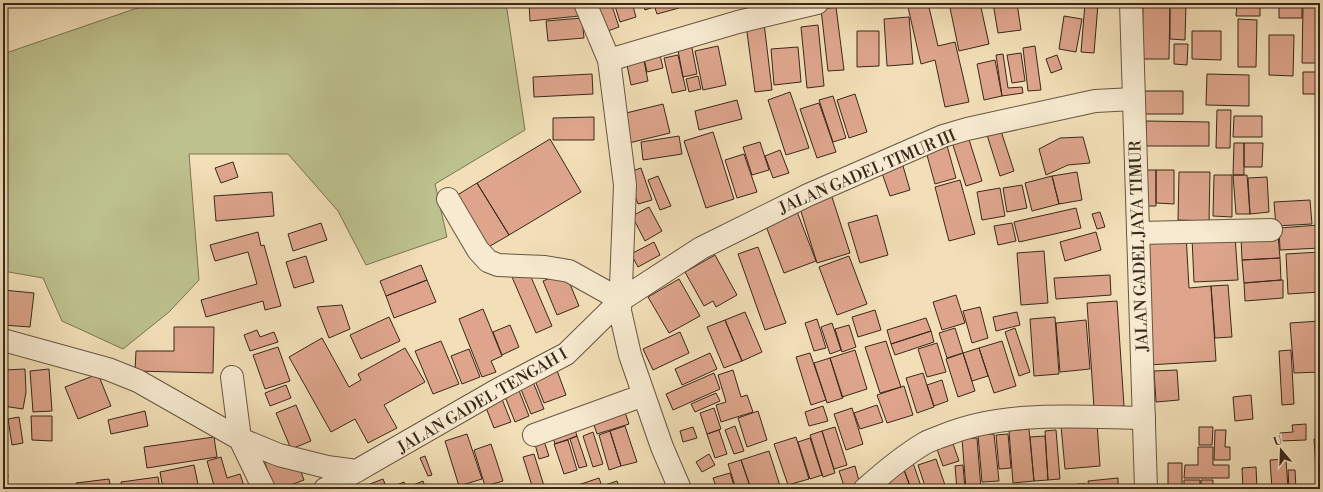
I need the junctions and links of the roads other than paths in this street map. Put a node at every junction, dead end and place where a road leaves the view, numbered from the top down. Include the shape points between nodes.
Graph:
1 (585, 3) edge
2 (817, 3) edge
3 (1131, 3) edge
4 (609, 60) junction
5 (1134, 99) junction
6 (448, 199) dead end
7 (1271, 230) dead end
8 (1138, 233) junction
9 (621, 300) junction
10 (3, 340) edge
11 (232, 377) dead end
12 (644, 395) junction
13 (1144, 418) junction
14 (534, 435) dead end
15 (240, 439) junction
16 (356, 471) junction
17 (264, 489) edge
18 (326, 489) edge
19 (680, 489) edge
20 (865, 489) edge
21 (1146, 489) edge

1 - 4 street
2 - 4 street via 738,22
3 - 5 street, JALAN GADEL JAYA TIMUR
4 - 9 street via 625,185
5 - 8 street, JALAN GADEL JAYA TIMUR
5 - 9 street, JALAN GADEL TIMUR III via 1095,101 943,136 808,195 701,248
6 - 9 street via 478,250 488,261 498,265 545,266 569,271
7 - 8 street
8 - 13 street, JALAN GADEL JAYA TIMUR
9 - 12 street via 620,311 630,355
9 - 16 street, JALAN GADEL TENGAH I via 566,354 498,389
10 - 15 street via 108,369 132,379
11 - 15 street
12 - 14 street
12 - 19 street
13 - 20 street via 1052,417 999,420 956,430 926,443 888,469
13 - 21 street, JALAN GADEL JAYA TIMUR
15 - 16 street via 279,455
15 - 17 street
16 - 18 street, JALAN GADEL TENGAH I

